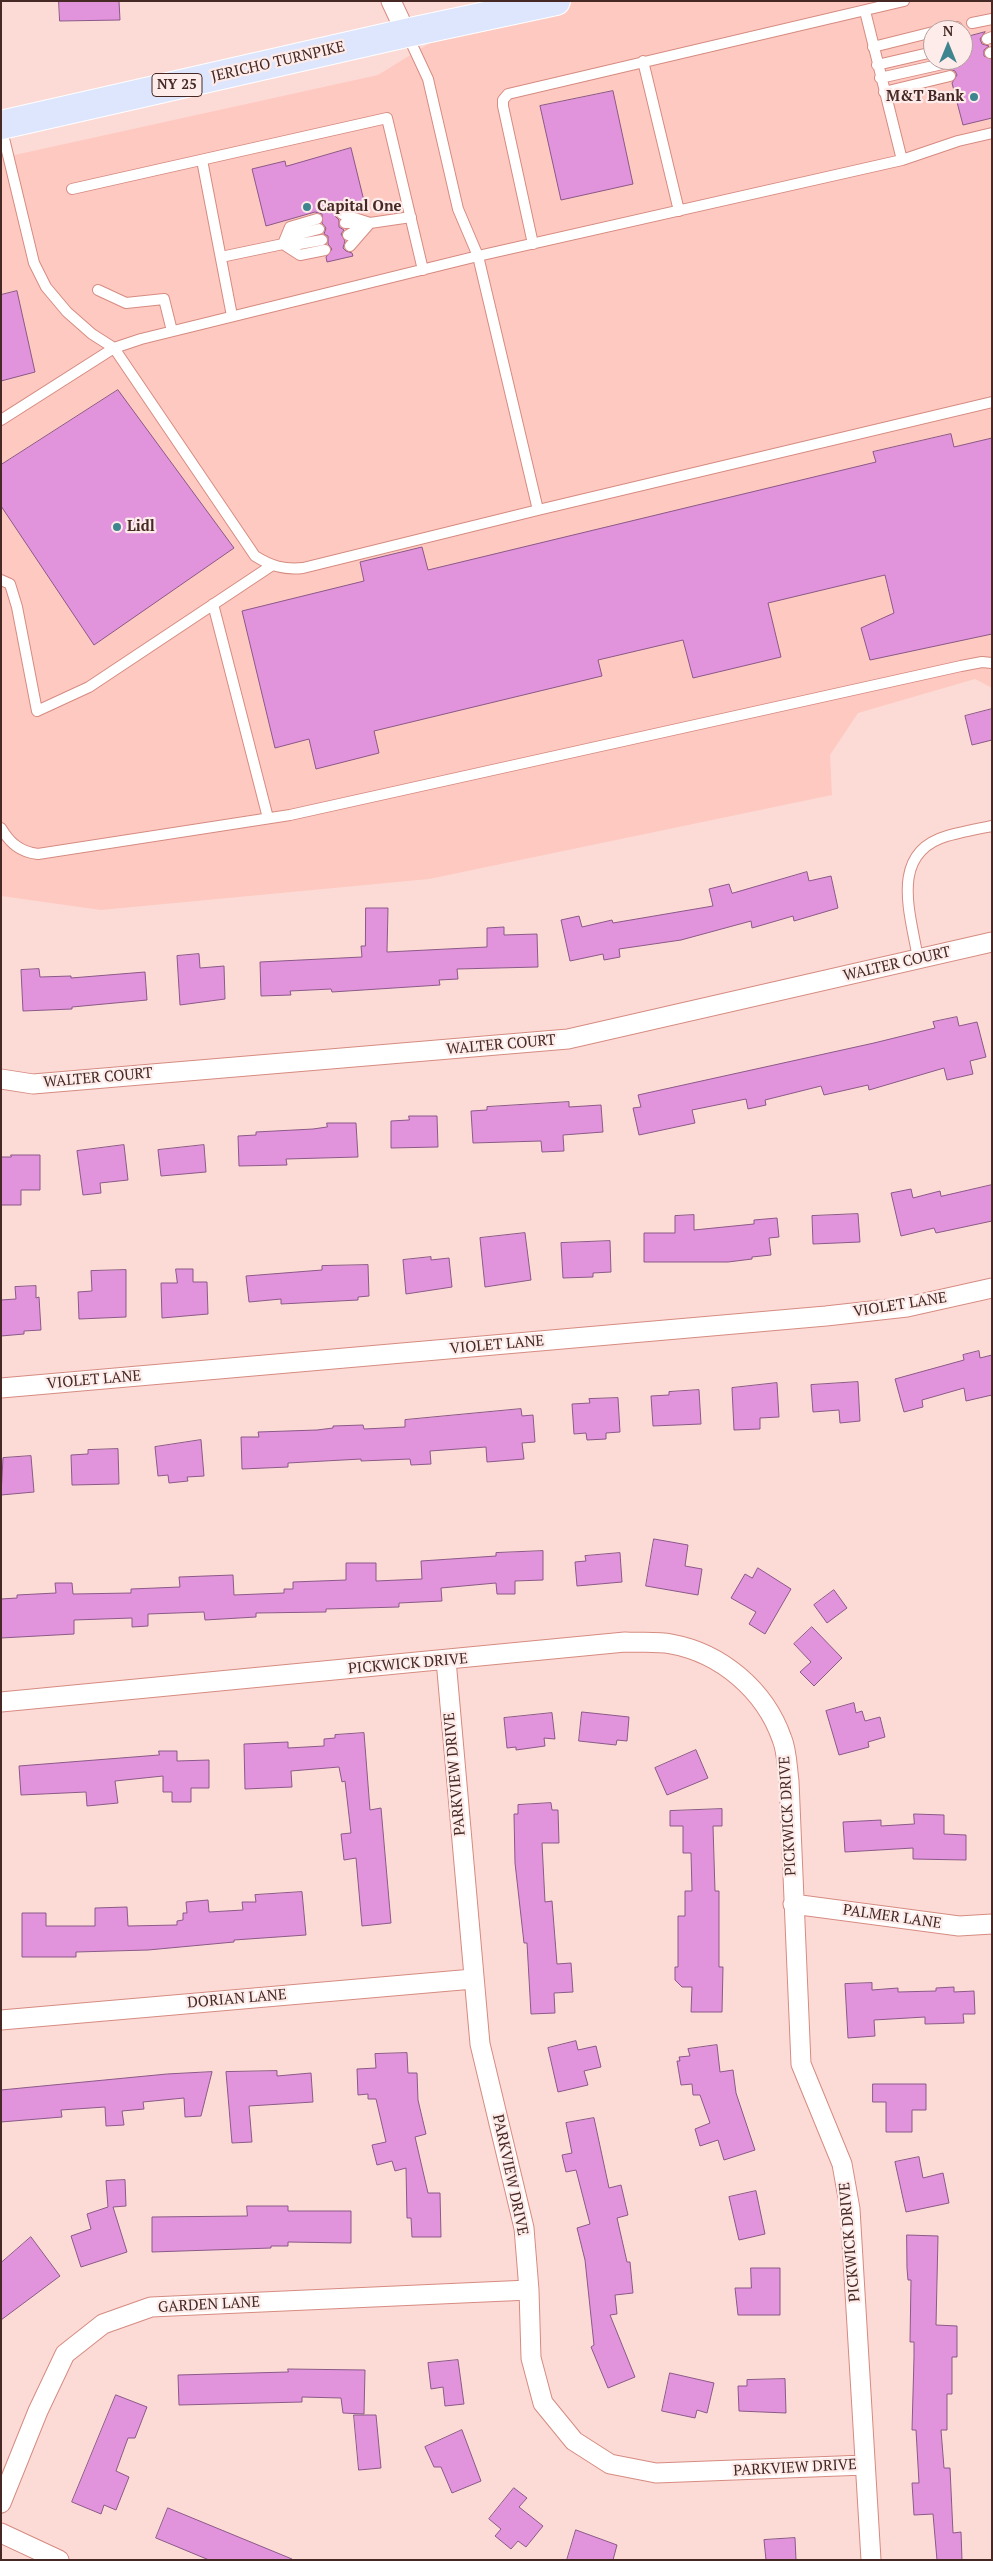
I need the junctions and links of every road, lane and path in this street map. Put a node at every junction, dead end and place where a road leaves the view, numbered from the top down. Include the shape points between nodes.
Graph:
1 (391, 1) edge
2 (556, 1) edge
3 (904, 1) edge
4 (865, 11) junction
5 (992, 18) edge
6 (973, 23) edge
7 (406, 33) junction
8 (923, 34) edge
9 (873, 47) junction
10 (923, 54) edge
11 (643, 62) junction
12 (877, 65) junction
13 (923, 68) edge
14 (950, 76) dead end
15 (880, 78) junction
16 (884, 92) junction
17 (1, 125) edge
18 (992, 133) edge
19 (202, 160) junction
20 (902, 160) junction
21 (72, 188) dead end
22 (679, 211) junction
23 (411, 216) junction
24 (343, 218) dead end
25 (370, 223) junction
26 (318, 224) dead end
27 (348, 235) dead end
28 (282, 244) junction
29 (533, 244) junction
30 (324, 245) dead end
31 (350, 246) dead end
32 (478, 256) junction
33 (221, 257) junction
34 (424, 270) junction
35 (98, 290) dead end
36 (232, 316) junction
37 (172, 331) junction
38 (114, 348) junction
39 (992, 402) edge
40 (1, 420) edge
41 (538, 510) junction
42 (271, 566) junction
43 (1, 580) edge
44 (213, 604) junction
45 (992, 663) edge
46 (268, 818) junction
47 (992, 826) edge
48 (1, 828) edge
49 (992, 942) edge
50 (918, 959) junction
51 (1, 1079) edge
52 (992, 1288) edge
53 (1, 1388) edge
54 (446, 1660) junction
55 (1, 1702) edge
56 (793, 1904) junction
57 (992, 1924) edge
58 (473, 1978) junction
59 (1, 2020) edge
60 (529, 2290) junction
61 (865, 2465) junction
62 (1, 2503) edge
63 (1, 2533) edge
64 (60, 2560) edge
65 (871, 2560) edge

1 - 7 street
2 - 7 main road, JERICHO TURNPIKE / NY 25
3 - 4 lane
4 - 9 lane
4 - 11 lane
5 - 6 lane
7 - 17 main road, JERICHO TURNPIKE / NY 25
7 - 32 lane via 428,79 458,209
8 - 9 lane
9 - 12 lane
10 - 12 lane
11 - 22 lane
11 - 29 lane via 508,94 504,100
12 - 15 lane
13 - 15 lane
14 - 16 lane
15 - 16 lane
16 - 20 lane
17 - 38 lane via 34,263 46,287 67,312
18 - 20 lane
19 - 21 lane
19 - 23 lane via 387,118
19 - 33 lane
20 - 22 lane
22 - 29 lane
23 - 25 lane
23 - 34 lane
24 - 25 lane
25 - 27 lane
25 - 31 lane
26 - 28 lane via 290,227
28 - 30 lane via 300,255
28 - 33 lane
29 - 32 lane
32 - 34 lane
32 - 41 lane
33 - 36 lane
34 - 36 lane
35 - 37 lane via 126,303 164,299
36 - 37 lane
37 - 38 lane
38 - 40 lane
38 - 42 lane via 255,556
39 - 41 lane
41 - 42 lane via 304,568
42 - 44 lane
43 - 44 lane via 10,584 17,606 37,711 89,687
44 - 46 lane
45 - 46 lane via 961,666
46 - 48 lane via 38,854 26,853 8,841
47 - 50 lane via 945,836 915,856 908,874
49 - 50 street, WALTER COURT
50 - 51 street, WALTER COURT via 568,1039 33,1084
52 - 53 street, VIOLET LANE via 907,1307 835,1315
54 - 55 street, PICKWICK DRIVE
54 - 56 street, PICKWICK DRIVE via 624,1642 669,1643 703,1652 742,1677 766,1707 782,1739 789,1781
54 - 58 street, PARKVIEW DRIVE
56 - 57 street, PALMER LANE via 958,1926
56 - 61 street, PICKWICK DRIVE via 801,2064 842,2164 850,2209
58 - 59 street, DORIAN LANE
58 - 60 street, PARKVIEW DRIVE via 480,2044 524,2228
60 - 61 street, PARKVIEW DRIVE via 531,2358 543,2403 574,2441 610,2464 656,2473
60 - 62 street, GARDEN LANE via 151,2307 103,2324 65,2354
61 - 65 street, PICKWICK DRIVE
63 - 64 street

